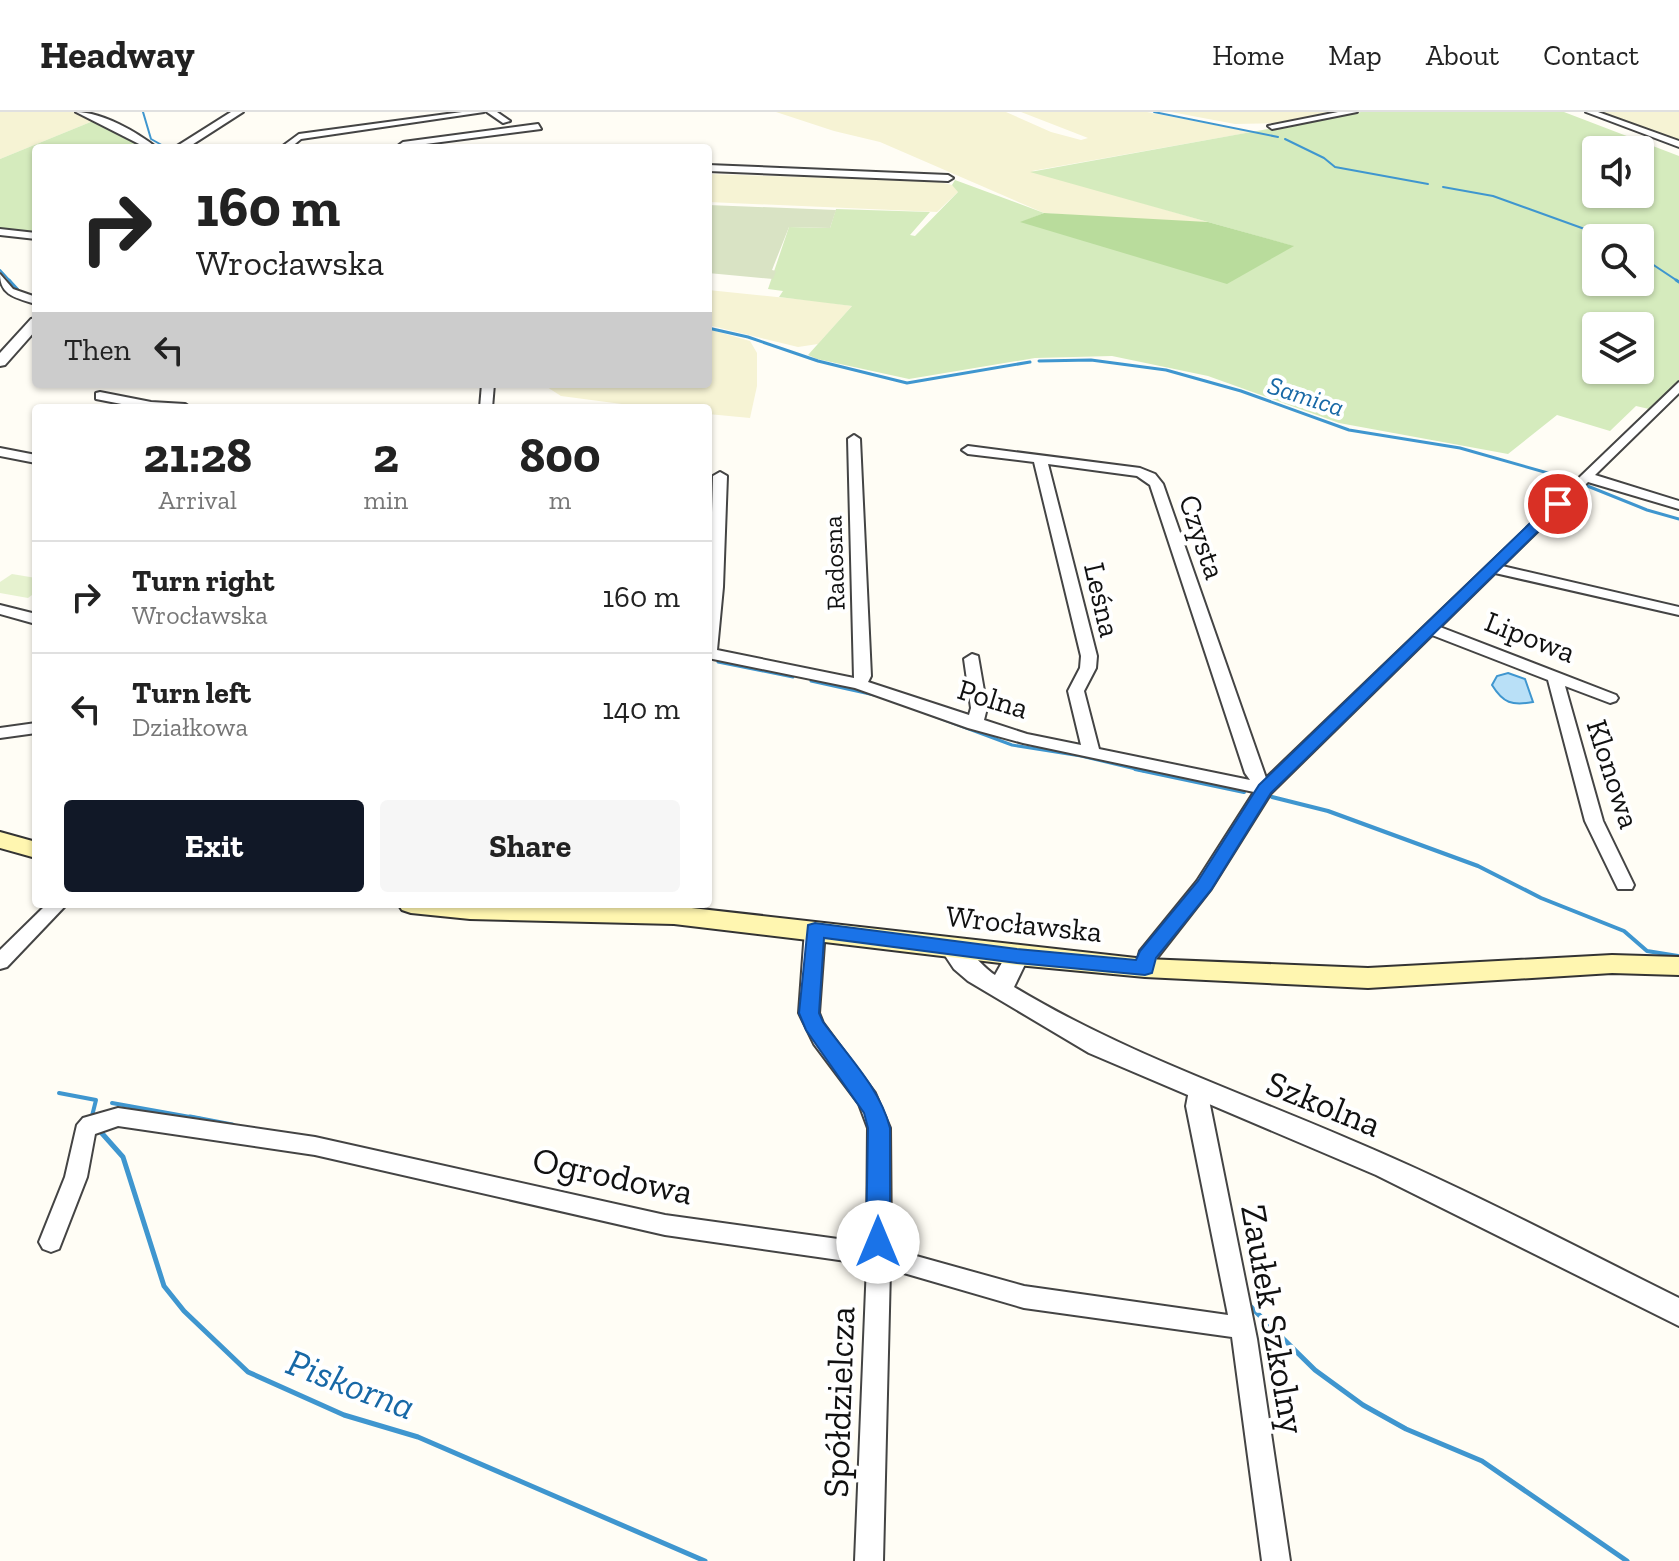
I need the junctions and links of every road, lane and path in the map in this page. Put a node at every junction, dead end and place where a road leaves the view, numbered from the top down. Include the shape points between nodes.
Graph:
1 (80, 112) edge
2 (238, 112) edge
3 (480, 112) edge
4 (491, 112) edge
5 (1353, 112) edge
6 (1590, 112) edge
7 (506, 121) dead end
8 (1272, 126) dead end
9 (538, 127) dead end
10 (146, 144) edge
11 (186, 144) edge
12 (289, 144) edge
13 (410, 144) edge
14 (1679, 144) edge
15 (712, 168) edge
16 (948, 178) dead end
17 (0, 232) edge
18 (32, 236) edge
19 (0, 277) edge
20 (32, 300) edge
21 (32, 326) edge
22 (0, 362) edge
23 (1679, 386) edge
24 (106, 388) edge
25 (100, 396) junction
26 (93, 404) edge
27 (141, 404) edge
28 (854, 439) dead end
29 (968, 450) dead end
30 (0, 452) edge
31 (32, 458) edge
32 (1040, 459) junction
33 (720, 476) dead end
34 (1586, 477) junction
35 (1679, 505) edge
36 (1491, 568) junction
37 (0, 609) edge
38 (1679, 611) edge
39 (32, 618) edge
40 (712, 625) edge
41 (1429, 628) junction
42 (712, 654) edge
43 (972, 659) dead end
44 (1556, 677) junction
45 (859, 684) junction
46 (1610, 698) dead end
47 (974, 724) junction
48 (32, 729) edge
49 (0, 733) edge
50 (1091, 752) junction
51 (1265, 789) junction
52 (0, 840) edge
53 (32, 849) edge
54 (1625, 885) dead end
55 (54, 908) edge
56 (450, 908) edge
57 (636, 909) edge
58 (815, 930) junction
59 (952, 948) junction
60 (1017, 956) junction
61 (0, 962) edge
62 (1679, 966) edge
63 (1145, 968) junction
64 (997, 988) junction
65 (1198, 1091) junction
66 (51, 1242) dead end
67 (879, 1256) junction
68 (1679, 1313) edge
69 (1243, 1328) junction
70 (869, 1561) edge
71 (1276, 1561) edge

1 - 10 street
2 - 11 street
3 - 12 street via 299,137
4 - 7 street
5 - 8 street
6 - 14 street
9 - 13 street
15 - 16 street
17 - 18 street
19 - 20 street via 9,291
21 - 22 street
23 - 34 street
24 - 25 street
25 - 26 street
25 - 27 street
28 - 45 street, Radosna via 863,676
29 - 32 street, Czysta
30 - 31 street
32 - 50 street, Leśna via 1089,656 1076,691
32 - 51 street, Czysta via 1140,472 1156,484 1254,773
33 - 40 street
34 - 35 street
34 - 36 street
36 - 38 street
36 - 41 street
37 - 39 street
41 - 44 street, Lipowa
41 - 51 street
42 - 45 street, Polna
43 - 47 street via 979,708
44 - 46 street, Lipowa
44 - 54 street, Klonowa via 1594,821
45 - 47 street, Polna
47 - 50 street, Polna
48 - 49 street
50 - 51 street, Polna
51 - 63 street via 1204,885 1147,956
52 - 53 main road
55 - 61 street
56 - 57 main road, Wrocławska
57 - 58 main road, Wrocławska
58 - 59 main road, Wrocławska
58 - 67 street, Spółdzielcza via 809,1013 864,1093 879,1128
59 - 60 main road, Wrocławska
59 - 64 street, Szkolna via 964,967
60 - 63 main road, Wrocławska
60 - 64 street via 1008,978
62 - 63 main road, Wrocławska via 1612,964 1368,978
64 - 65 street, Szkolna via 1108,1052
65 - 68 street, Szkolna via 1386,1167
65 - 69 street, Zaułek Szkolny
66 - 67 street, Ogrodowa via 76,1177 85,1131 91,1124 118,1117 315,1146 665,1225
67 - 69 street, Ogrodowa via 1024,1297
67 - 70 street, Spółdzielcza
69 - 71 street, Zaułek Szkolny

